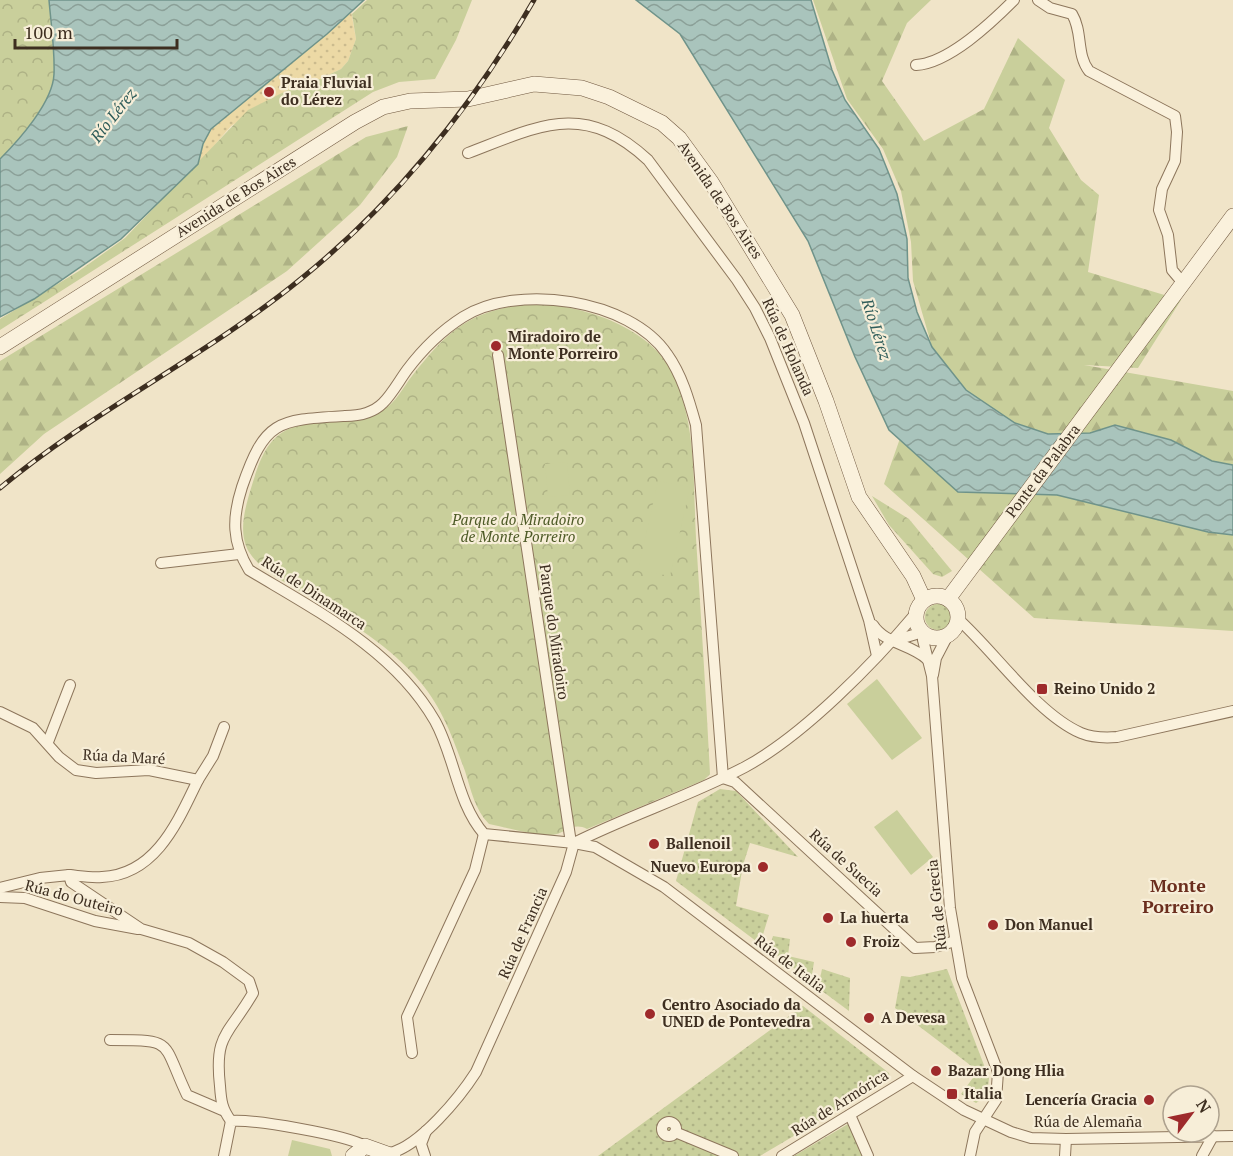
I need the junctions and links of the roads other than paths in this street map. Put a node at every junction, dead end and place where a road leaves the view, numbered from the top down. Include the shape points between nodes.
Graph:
1 (1014, 0) edge
2 (1038, 0) edge
3 (916, 65) dead end
4 (468, 153) dead end
5 (1233, 216) edge
6 (1183, 283) junction
7 (0, 347) edge
8 (498, 355) dead end
9 (881, 531) junction
10 (239, 554) junction
11 (161, 563) dead end
12 (945, 597) junction
13 (920, 606) junction
14 (958, 619) junction
15 (869, 620) junction
16 (902, 629) junction
17 (923, 632) junction
18 (948, 635) junction
19 (893, 641) junction
20 (877, 656) junction
21 (927, 659) junction
22 (933, 676) junction
23 (70, 685) dead end
24 (1233, 711) edge
25 (0, 712) edge
26 (224, 727) dead end
27 (48, 742) junction
28 (723, 778) junction
29 (198, 780) junction
30 (484, 834) junction
31 (573, 843) junction
32 (69, 875) junction
33 (0, 888) edge
34 (0, 897) edge
35 (141, 929) junction
36 (955, 941) junction
37 (110, 1040) dead end
38 (412, 1053) dead end
39 (913, 1076) junction
40 (222, 1110) junction
41 (850, 1114) junction
42 (982, 1120) junction
43 (231, 1121) junction
44 (426, 1130) junction
45 (675, 1132) dead end
46 (1161, 1137) edge
47 (1066, 1139) junction
48 (359, 1151) edge
49 (392, 1154) edge
50 (224, 1156) edge
51 (425, 1156) edge
52 (732, 1156) edge
53 (782, 1156) edge
54 (868, 1156) edge
55 (970, 1156) edge
56 (1065, 1156) edge

1 - 3 street via 962,44
2 - 6 street via 1072,14 1089,71 1175,116 1175,161 1162,189 1159,210 1168,235 1172,270
4 - 15 street, Rúa de Holanda via 541,125 563,122 606,131 630,143 648,160 737,280 765,328 804,423
5 - 6 street, Ponte da Palabra
6 - 12 street, Ponte da Palabra via 965,576
7 - 9 street, Avenida de Bos Aires via 383,107 410,101 468,99 534,84 582,88 662,123 679,138 711,182 792,315 859,497
8 - 31 street, Parque do Miradoiro
9 - 12 street, Avenida de Bos Aires
9 - 13 street, Avenida de Bos Aires via 913,576
10 - 11 street
10 - 28 street via 234,529 238,502 254,454 273,429 300,419 357,416 372,411 383,403 429,344 482,307 540,298 585,304 622,319 667,352 689,399 696,425
10 - 30 street, Rúa de Dinamarca via 249,570 351,634 396,668 436,723 466,803
12 - 13 street
12 - 14 street via 956,606
13 - 16 street
13 - 17 street via 917,623
14 - 18 street
14 - 24 street via 1046,708 1081,733 1117,737
15 - 16 street via 880,627
15 - 19 street, Rúa de Holanda via 877,631
15 - 20 street, Rúa de Holanda
16 - 19 street
17 - 18 street via 936,638
17 - 19 street
17 - 21 street, Rúa de Grecia
18 - 22 street, Rúa de Grecia via 936,658
19 - 20 street
19 - 21 street, Rúa de Holanda
20 - 28 street via 792,735
21 - 22 street, Rúa de Grecia
22 - 36 street, Rúa de Grecia
23 - 27 street
25 - 27 street, Rúa da Maré via 33,728
26 - 29 street
27 - 29 street, Rúa da Maré via 64,762 81,772 150,770
28 - 31 street
28 - 36 street, Rúa de Suecia via 735,782 915,948
29 - 32 street via 174,829 151,856 113,875
30 - 31 street
30 - 38 street via 475,870 407,1017
31 - 39 street, Rúa de Italia via 595,847 664,887
31 - 44 street, Rúa de Francia via 566,872 476,1072 458,1101
32 - 33 street
32 - 35 street via 71,882
34 - 35 street, Rúa do Outeiro via 25,898 95,921
35 - 40 street via 189,943 223,962 253,987 218,1052
36 - 42 street, Rúa de Grecia via 962,978 998,1072 996,1100
37 - 40 street via 154,1040 167,1048 187,1095
39 - 41 street, Rúa de Armórica
39 - 42 street, Rúa de Italia
40 - 43 street
41 - 53 street, Rúa de Armórica
41 - 54 street
42 - 47 street, Rúa de Alemaña via 1031,1138
42 - 55 street, Rúa de Grecia
43 - 48 street via 246,1119 299,1129
43 - 50 street
44 - 49 street, Rúa de Francia
44 - 51 street via 421,1144
45 - 52 street
46 - 47 street, Rúa de Alemaña
47 - 56 street
48 - 49 street

